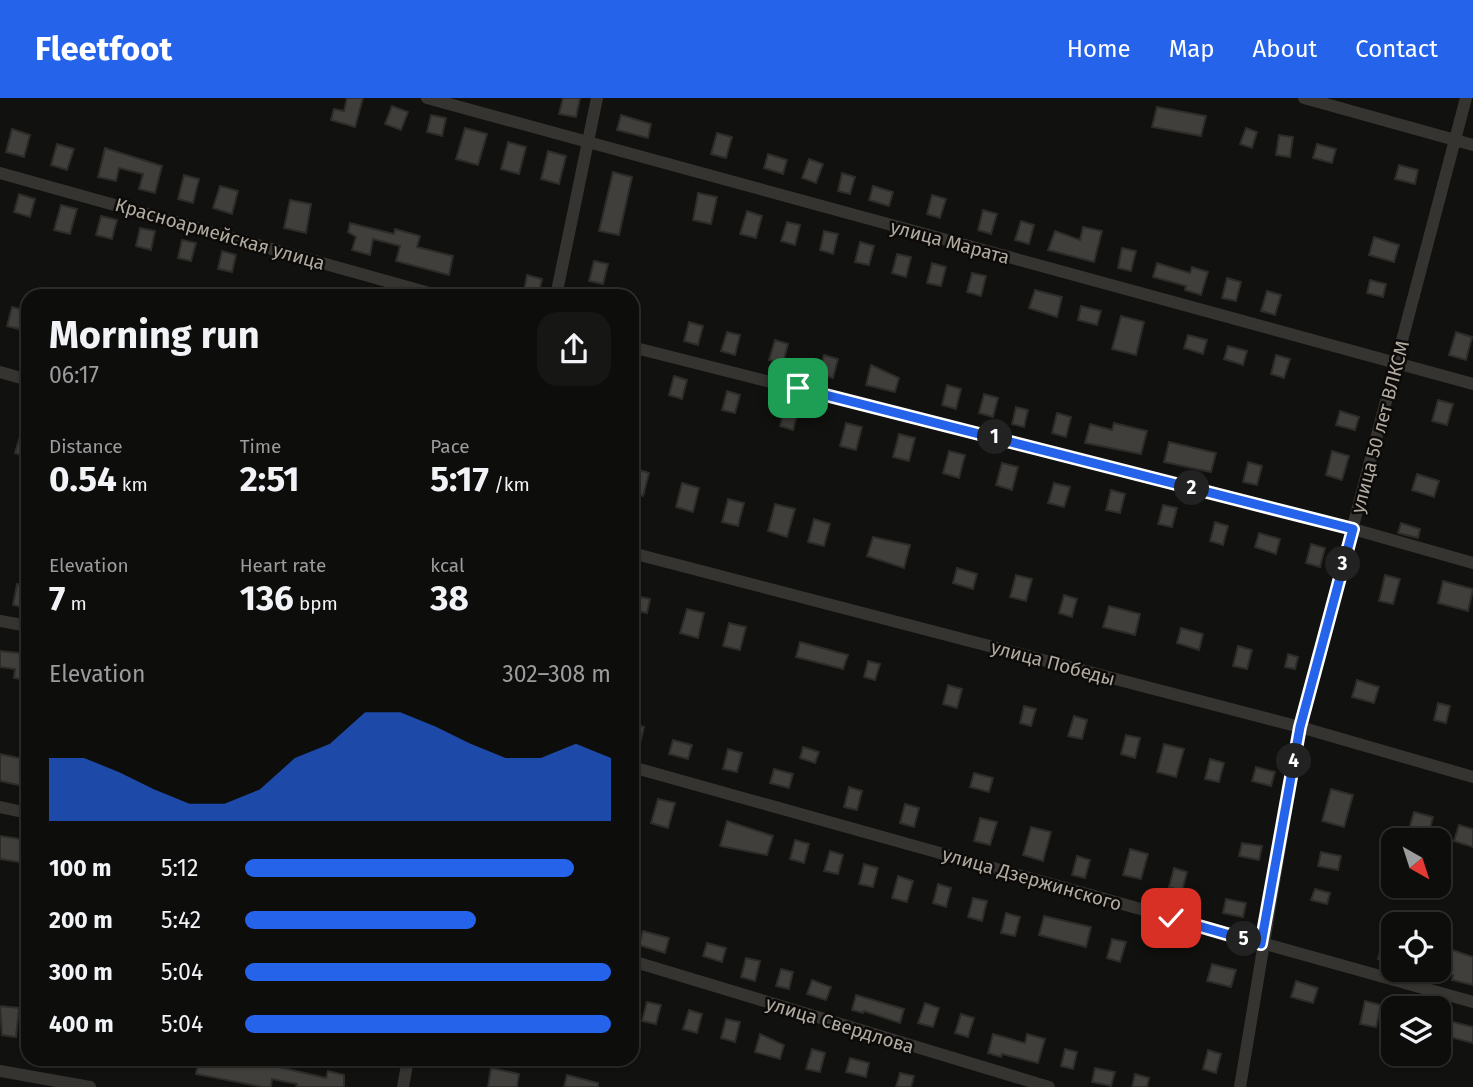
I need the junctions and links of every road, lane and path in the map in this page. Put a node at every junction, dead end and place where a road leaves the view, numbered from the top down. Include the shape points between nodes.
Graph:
1 (427, 98) edge
2 (597, 98) edge
3 (1304, 98) edge
4 (1466, 98) edge
5 (1455, 140) junction
6 (587, 142) junction
7 (1473, 145) edge
8 (0, 173) edge
9 (415, 289) edge
10 (557, 289) edge
11 (639, 349) edge
12 (1396, 364) junction
13 (0, 372) edge
14 (21, 378) edge
15 (1473, 384) edge
16 (1353, 529) junction
17 (639, 555) edge
18 (1473, 563) edge
19 (0, 621) edge
20 (21, 625) edge
21 (1300, 727) junction
22 (639, 769) edge
23 (1473, 777) edge
24 (0, 807) edge
25 (21, 812) edge
26 (1261, 944) junction
27 (639, 963) edge
28 (1473, 1002) edge
29 (407, 1066) edge
30 (0, 1071) edge
31 (90, 1087) edge
32 (403, 1087) edge
33 (1049, 1087) edge
34 (1240, 1087) edge

1 - 6 street, улица Марата
2 - 6 street
3 - 5 street
4 - 5 street, улица 50 лет ВЛКСМ
5 - 7 street
5 - 12 street, улица 50 лет ВЛКСМ
6 - 10 street
6 - 12 street, улица Марата
8 - 9 street, Красноармейская улица
11 - 16 street
12 - 15 street, улица Марата
12 - 16 street, улица 50 лет ВЛКСМ
13 - 14 street
16 - 18 street
16 - 21 street, улица 50 лет ВЛКСМ
17 - 21 street, улица Победы
19 - 20 street
21 - 23 street, улица Победы
21 - 26 street, улица 50 лет ВЛКСМ
22 - 26 street, улица Дзержинского
24 - 25 street
26 - 28 street, улица Дзержинского
26 - 34 street, улица 50 лет ВЛКСМ
27 - 33 street, улица Свердлова
29 - 32 street
30 - 31 street

